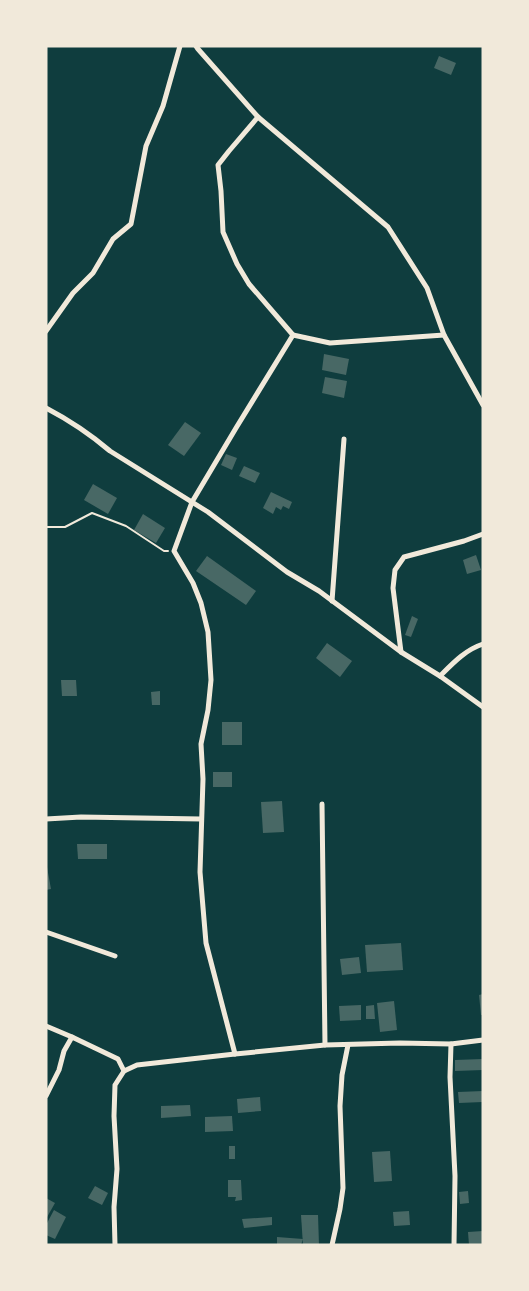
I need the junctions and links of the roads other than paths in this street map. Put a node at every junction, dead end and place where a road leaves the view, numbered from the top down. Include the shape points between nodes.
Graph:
1 (180, 46) edge
2 (196, 46) edge
3 (258, 117) junction
4 (46, 331) edge
5 (293, 335) junction
6 (444, 335) junction
7 (483, 405) edge
8 (46, 408) edge
9 (344, 439) dead end
10 (192, 502) junction
11 (483, 534) edge
12 (332, 601) junction
13 (483, 644) edge
14 (401, 652) junction
15 (440, 676) junction
16 (483, 707) edge
17 (322, 804) dead end
18 (46, 819) edge
19 (202, 819) junction
20 (46, 932) edge
21 (115, 956) dead end
22 (46, 1026) edge
23 (72, 1037) junction
24 (483, 1040) edge
25 (451, 1044) junction
26 (325, 1045) junction
27 (348, 1045) junction
28 (235, 1054) junction
29 (124, 1071) junction
30 (46, 1096) edge
31 (115, 1245) edge
32 (332, 1245) edge
33 (454, 1245) edge

1 - 4 street via 163,106 146,146 131,224 113,239 93,272 73,293
2 - 3 street
3 - 5 street via 218,165 223,232 236,264 249,284
3 - 6 street via 388,227 427,288
5 - 6 street via 330,343
5 - 10 street
6 - 7 street
8 - 10 street
9 - 12 street
10 - 12 street
10 - 19 street via 174,551 193,582 208,632 211,680 201,744
11 - 14 street via 404,557 395,570 393,588
12 - 14 street
13 - 15 street via 456,660
14 - 15 street
15 - 16 street
17 - 26 street
18 - 19 street
19 - 28 street via 200,872 206,943
20 - 21 street
22 - 23 street
23 - 29 street via 118,1058
23 - 30 street
24 - 25 street
25 - 27 street
25 - 33 street
26 - 27 street
26 - 28 street
27 - 32 street via 340,1106 343,1188
28 - 29 street via 137,1065
29 - 31 street via 115,1085

